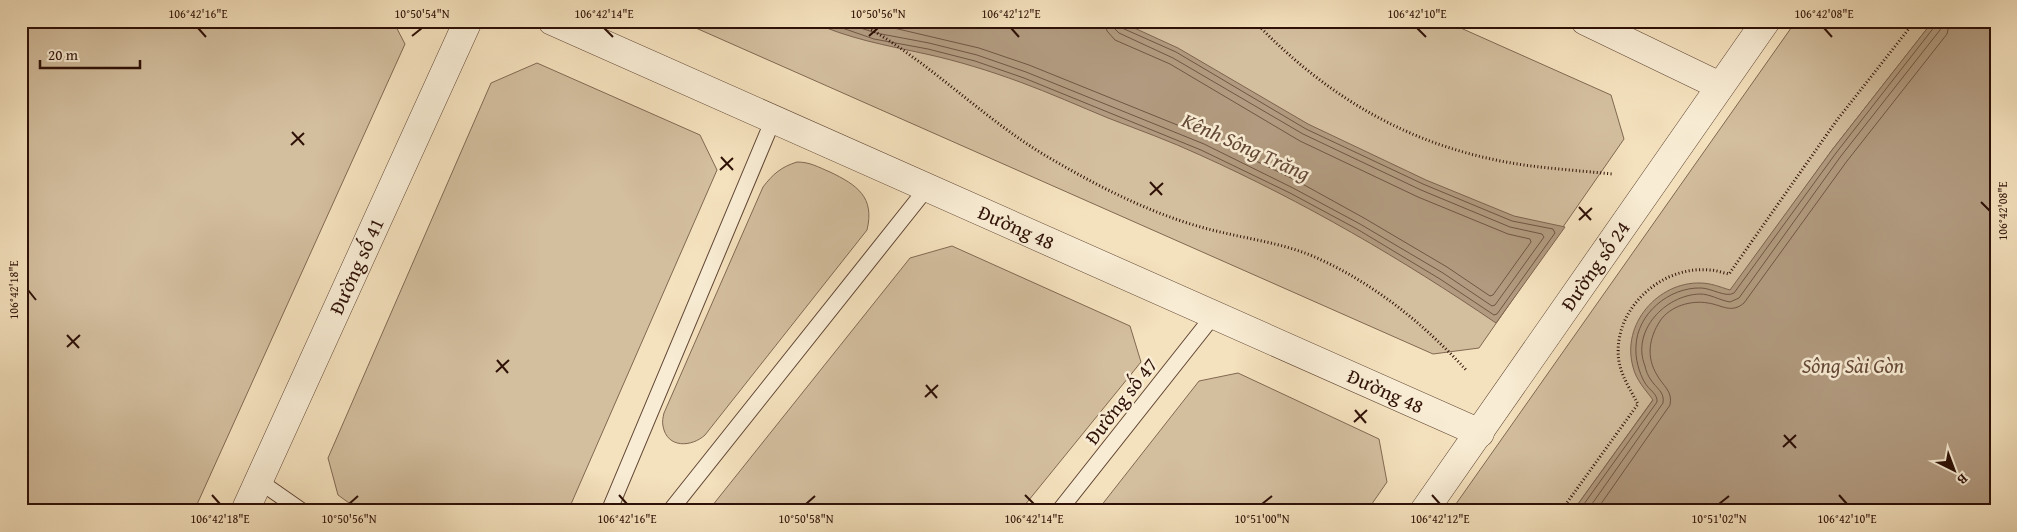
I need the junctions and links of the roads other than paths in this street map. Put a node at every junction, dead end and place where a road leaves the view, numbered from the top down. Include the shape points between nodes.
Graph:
1 (468, 21) edge
2 (552, 21) edge
3 (1585, 21) edge
4 (1766, 21) edge
5 (1720, 86) junction
6 (773, 120) junction
7 (927, 188) junction
8 (1214, 315) junction
9 (1480, 433) junction
10 (259, 481) junction
11 (245, 511) edge
12 (302, 511) edge
13 (609, 511) edge
14 (670, 511) edge
15 (1059, 511) edge
16 (1424, 511) edge

1 - 10 street, Đường số 41
2 - 6 street, Đường 48
3 - 5 street
4 - 5 street, Đường số 24
5 - 9 street, Đường số 24
6 - 7 street, Đường 48
6 - 13 lane
7 - 8 street, Đường 48
7 - 14 lane
8 - 9 street, Đường 48
8 - 15 lane, Đường số 47
9 - 16 street, Đường số 24
10 - 11 street, Đường số 41
10 - 12 lane

